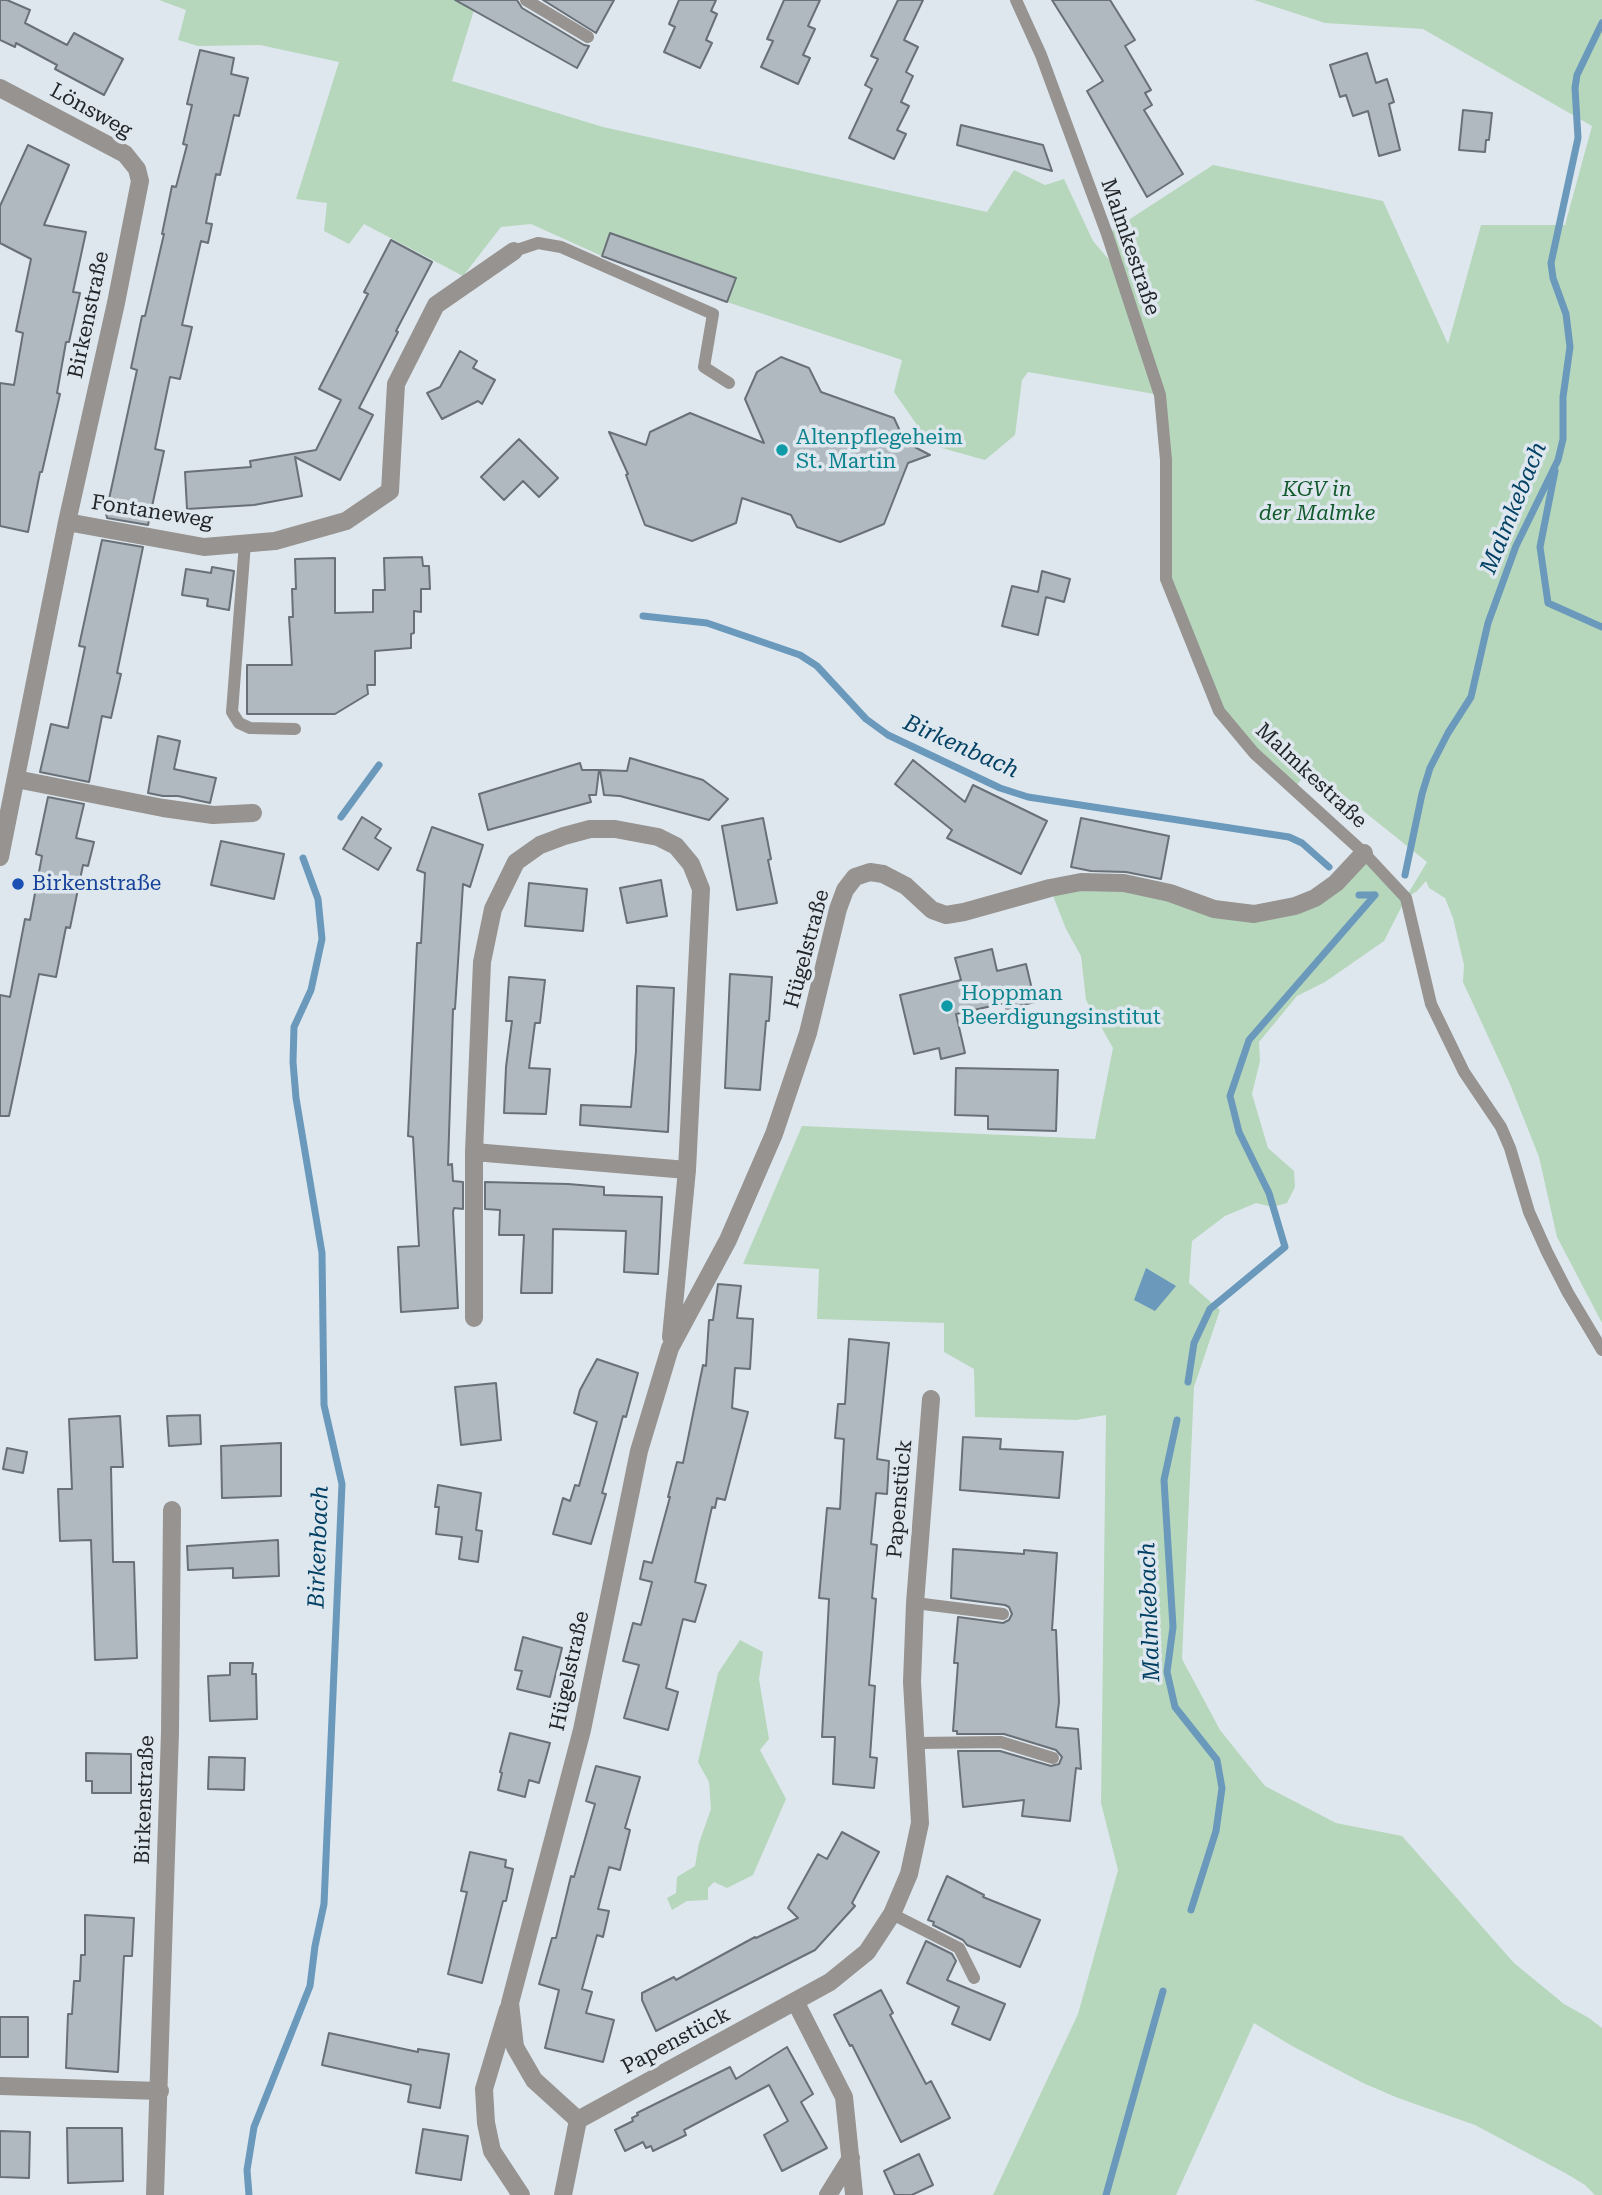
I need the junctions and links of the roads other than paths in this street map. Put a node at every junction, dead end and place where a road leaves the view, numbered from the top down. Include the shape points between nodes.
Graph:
1 (526, 0) edge
2 (1016, 0) edge
3 (587, 37) dead end
4 (0, 88) edge
5 (140, 190) joint
6 (514, 251) joint
7 (730, 383) dead end
8 (67, 522) junction
9 (245, 544) junction
10 (295, 729) dead end
11 (16, 779) junction
12 (253, 813) dead end
13 (1364, 853) junction
14 (0, 857) edge
15 (474, 1153) junction
16 (687, 1170) junction
17 (474, 1318) dead end
18 (670, 1348) junction
19 (1602, 1350) edge
20 (931, 1399) dead end
21 (172, 1510) dead end
22 (915, 1603) junction
23 (1003, 1614) dead end
24 (916, 1743) junction
25 (1053, 1758) dead end
26 (892, 1914) junction
27 (974, 1978) dead end
28 (795, 2001) junction
29 (510, 2003) junction
30 (0, 2086) edge
31 (160, 2091) junction
32 (578, 2120) junction
33 (851, 2158) junction
34 (854, 2194) edge
35 (155, 2195) edge
36 (521, 2195) edge
37 (563, 2195) edge
38 (828, 2195) edge

1 - 3 lane
2 - 13 lane, Malmkestraße via 1102,222 1160,395 1166,460 1166,579 1219,711 1254,753
4 - 5 street, Lönsweg via 125,153 137,169
5 - 8 street, Birkenstraße
6 - 7 lane via 538,243 561,247 713,314 704,367
6 - 9 street, Fontaneweg via 436,305 396,384 390,491 346,521 275,541
8 - 9 street, Fontaneweg via 204,547
8 - 11 street, Birkenstraße
9 - 10 lane via 232,712 239,723 250,728
11 - 12 street via 163,808 213,815
11 - 14 street, Birkenstraße
13 - 18 street, Hügelstraße via 1315,898 1254,914 1214,909 1170,892 1124,883 1081,882 946,915 883,874 855,877 838,909 808,1033 774,1134 728,1240
13 - 19 lane, Malmkestraße via 1406,898 1432,1004 1464,1072 1501,1127 1547,1252
15 - 16 street
15 - 16 street, Hügelstraße via 482,962 493,909 516,862 540,845 590,829 615,829 658,837 676,846 691,864 701,888
15 - 17 street, Hügelstraße
16 - 18 street, Hügelstraße
18 - 29 street, Hügelstraße via 639,1451 582,1730
20 - 22 street, Papenstück
21 - 31 street, Birkenstraße
22 - 23 lane
22 - 24 street, Papenstück via 912,1682
24 - 25 lane via 1001,1742
24 - 26 street, Papenstück via 920,1823 909,1874
26 - 27 lane via 959,1948
26 - 28 street, Papenstück via 867,1952 830,1982
28 - 32 street, Papenstück
28 - 33 street via 844,2097
29 - 32 street, Hügelstraße via 516,2047 534,2080
29 - 36 street, Hügelstraße via 484,2089 492,2151
30 - 31 street
31 - 35 street, Birkenstraße
32 - 37 street
33 - 34 street
33 - 38 street

